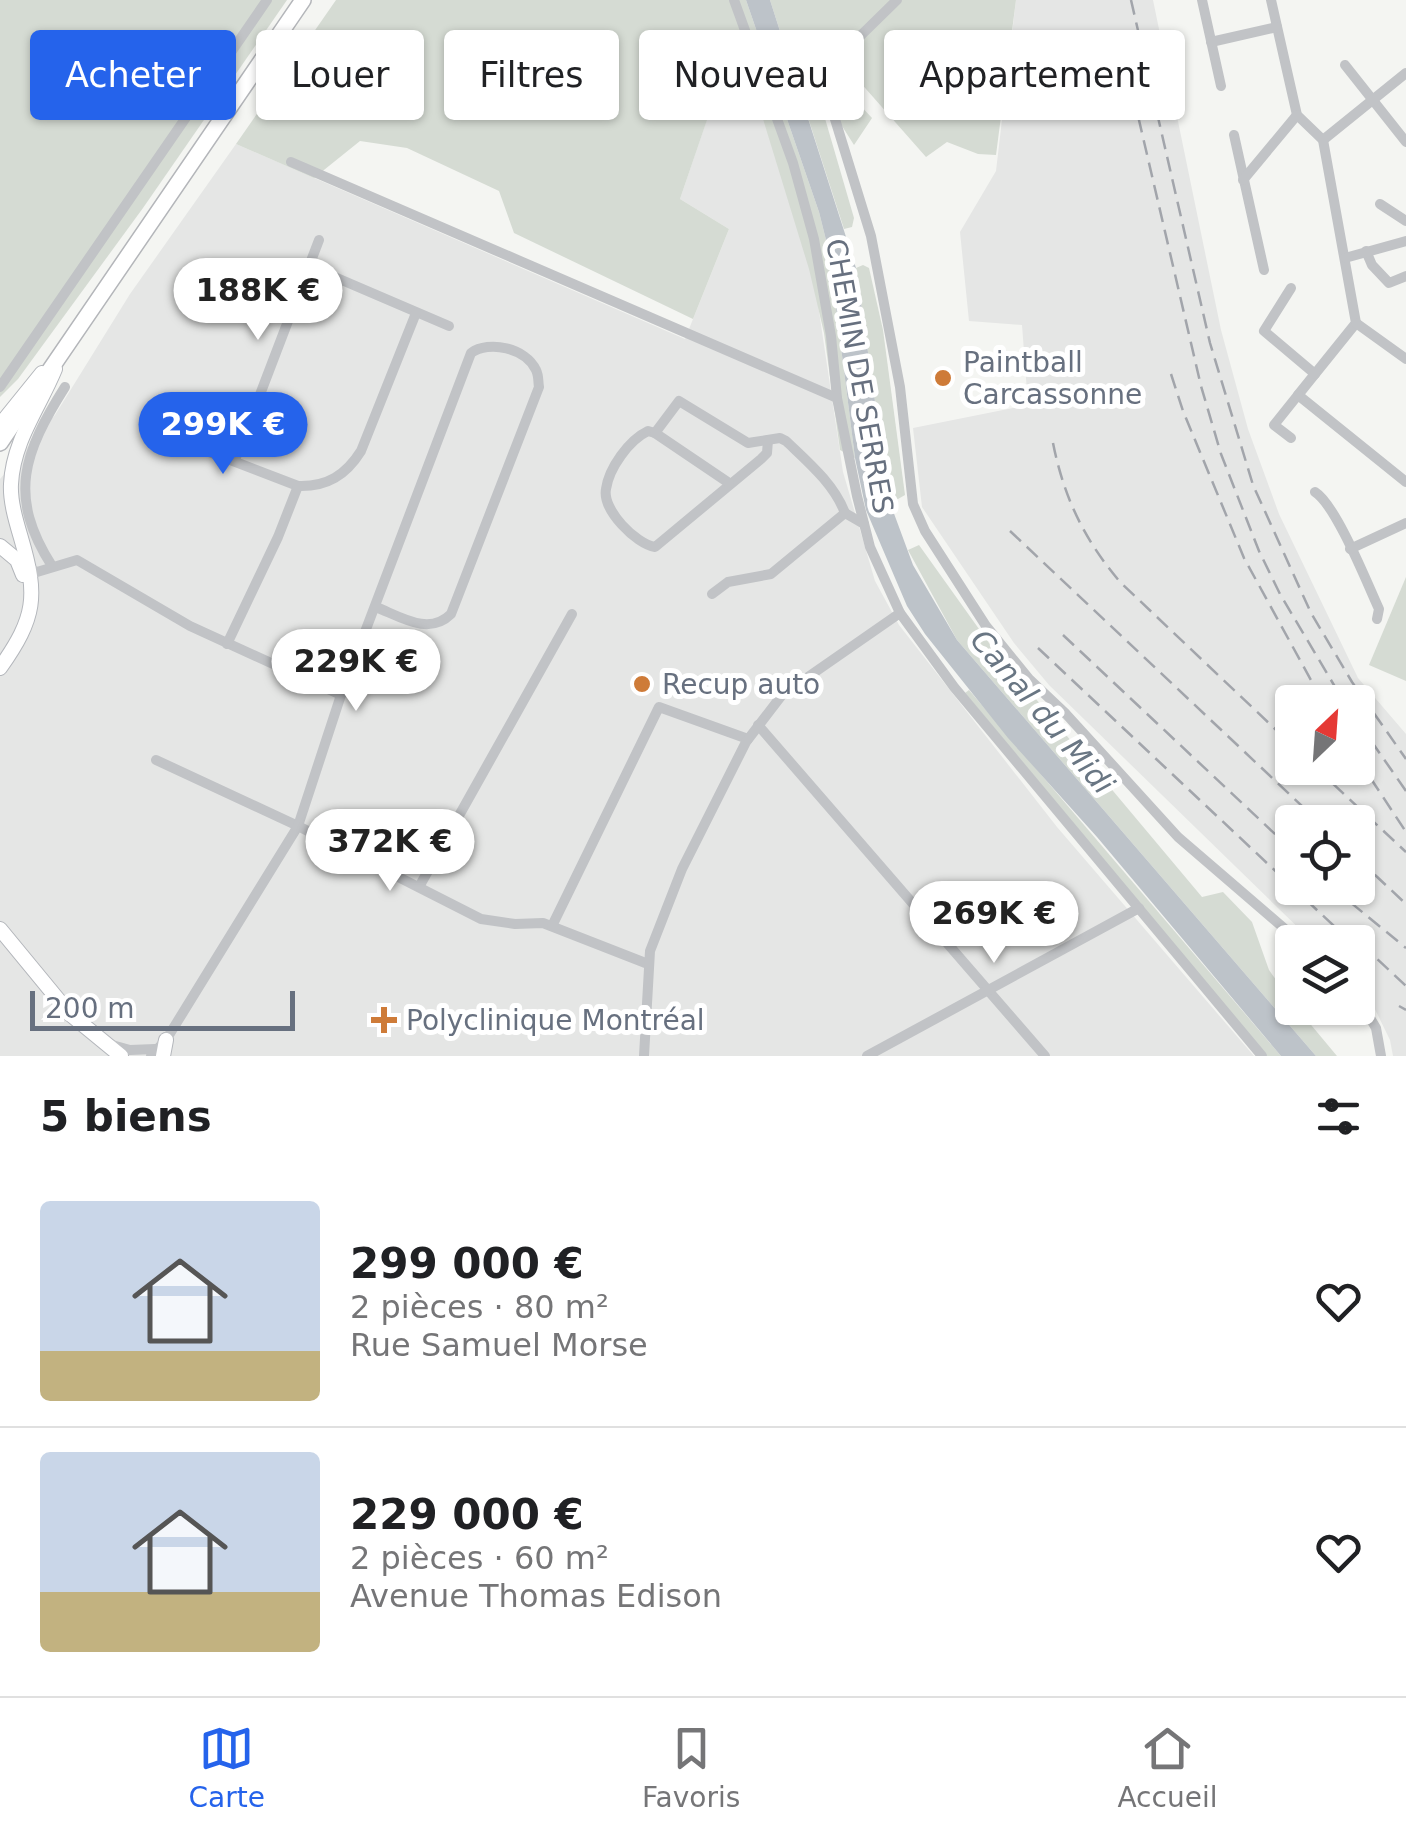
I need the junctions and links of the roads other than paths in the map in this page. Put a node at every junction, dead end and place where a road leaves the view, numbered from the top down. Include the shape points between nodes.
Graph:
1 (267, 0) edge
2 (303, 0) edge
3 (734, 0) edge
4 (897, 0) edge
5 (1202, 0) edge
6 (1271, 0) edge
7 (1277, 27) junction
8 (1211, 42) junction
9 (1345, 66) dead end
10 (1406, 72) edge
11 (1221, 86) dead end
12 (1371, 101) junction
13 (1297, 115) junction
14 (1234, 135) dead end
15 (1323, 140) junction
16 (1406, 142) edge
17 (291, 162) dead end
18 (1243, 180) junction
19 (1380, 204) dead end
20 (1406, 221) edge
21 (1268, 225) dead end
22 (1254, 227) junction
23 (319, 240) dead end
24 (1406, 241) edge
25 (1366, 252) junction
26 (1344, 258) junction
27 (309, 266) junction
28 (1264, 270) dead end
29 (1406, 276) edge
30 (1291, 288) dead end
31 (416, 313) junction
32 (1356, 323) junction
33 (449, 326) dead end
34 (63, 350) junction
35 (1406, 359) edge
36 (1315, 374) junction
37 (65, 386) dead end
38 (0, 387) edge
39 (1298, 395) junction
40 (837, 398) junction
41 (0, 424) edge
42 (160, 433) dead end
43 (655, 433) junction
44 (1291, 438) dead end
45 (768, 440) junction
46 (0, 443) edge
47 (235, 460) junction
48 (730, 482) junction
49 (1406, 482) edge
50 (298, 486) junction
51 (1315, 492) dead end
52 (846, 513) junction
53 (1406, 523) edge
54 (864, 524) junction
55 (0, 546) edge
56 (1350, 549) junction
57 (52, 566) junction
58 (30, 570) junction
59 (712, 594) dead end
60 (34, 601) junction
61 (376, 606) junction
62 (900, 613) junction
63 (572, 614) dead end
64 (28, 617) junction
65 (1377, 619) dead end
66 (227, 644) junction
67 (0, 668) edge
68 (341, 696) junction
69 (758, 725) junction
70 (748, 738) junction
71 (156, 760) dead end
72 (298, 826) junction
73 (420, 887) junction
74 (1139, 908) junction
75 (1280, 925) edge
76 (552, 926) junction
77 (0, 930) edge
78 (648, 964) junction
79 (990, 991) junction
80 (1374, 1025) edge
81 (108, 1049) edge
82 (159, 1050) edge
83 (121, 1056) edge
84 (644, 1056) edge
85 (867, 1056) edge
86 (1045, 1056) edge
87 (1262, 1056) edge
88 (1382, 1056) edge

1 - 38 street
2 - 34 main road
3 - 40 street, CHEMIN DE SERRES via 814,240
4 - 75 street via 850,46 834,116 871,236 900,387 913,504 986,626 1029,679 1178,838
5 - 8 street
6 - 7 street
7 - 8 street
7 - 13 street
8 - 11 street
9 - 12 street
10 - 12 street
12 - 15 street
12 - 16 street
13 - 15 street
13 - 18 street
14 - 18 street
15 - 26 street
17 - 40 street
18 - 22 street
19 - 20 street
21 - 22 street
22 - 28 street
23 - 27 street
24 - 25 street
25 - 26 street
25 - 29 street via 1389,283
26 - 32 street
27 - 31 street
27 - 47 street
30 - 36 street via 1264,331
31 - 33 street
31 - 50 street via 352,466 332,481
32 - 35 street
32 - 36 street
34 - 41 main road
34 - 46 main road
34 - 58 main road via 16,451 10,488
36 - 39 street
37 - 57 street via 40,425 25,468 29,514
39 - 44 street via 1274,425
39 - 49 street
40 - 54 street, CHEMIN DE SERRES
42 - 47 street
43 - 45 street via 679,401 748,443
43 - 48 street
43 - 48 street via 641,434 621,456 605,491 623,525 645,545 663,542
45 - 48 street via 767,453
45 - 52 street via 786,441 819,472
47 - 50 street
50 - 66 street
51 - 56 street via 1325,498
52 - 54 street
52 - 59 street via 771,574 728,582
53 - 56 street
54 - 62 street, CHEMIN DE SERRES
55 - 64 main road via 23,572
56 - 65 street via 1379,609
57 - 58 street
57 - 60 street
57 - 66 street via 77,560
58 - 60 main road
60 - 64 main road
61 - 61 street via 427,626 451,614 539,387 524,356 492,344 472,353
61 - 68 street
62 - 69 street via 782,695
62 - 74 street, CHEMIN DE SERRES via 954,688
63 - 73 street
64 - 67 main road
66 - 68 street
68 - 72 street
69 - 70 street
69 - 79 street
70 - 76 street via 659,707
70 - 78 street via 682,868
71 - 72 street
72 - 73 street
72 - 82 street
73 - 76 street via 481,919
74 - 79 street
74 - 87 street, CHEMIN DE SERRES
76 - 78 street
77 - 81 main road
78 - 84 street
79 - 85 street
79 - 86 street
80 - 88 street
81 - 82 street
81 - 83 main road

